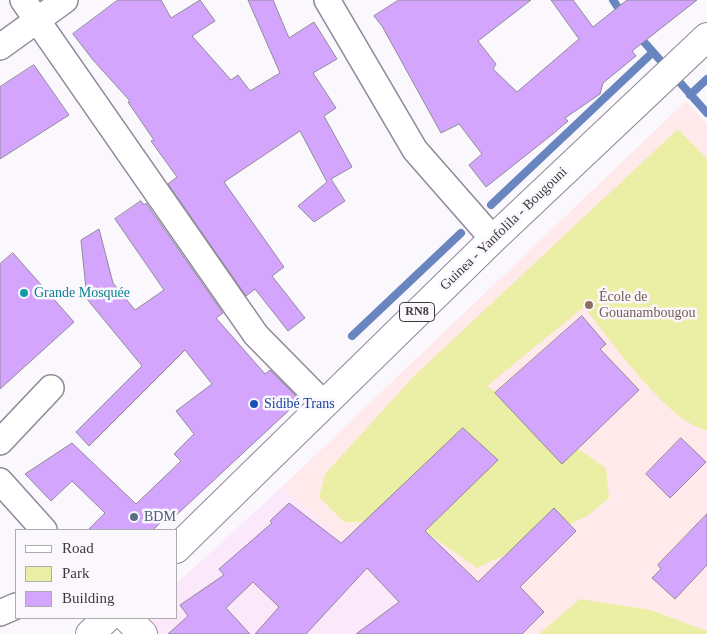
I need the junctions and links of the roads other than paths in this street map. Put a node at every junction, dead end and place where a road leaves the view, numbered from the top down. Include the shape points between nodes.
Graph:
1 (65, 0) edge
2 (327, 0) edge
3 (30, 10) edge
4 (707, 37) edge
5 (0, 47) edge
6 (493, 238) junction
7 (51, 388) dead end
8 (323, 403) junction
9 (0, 442) edge
10 (0, 481) edge
11 (43, 529) edge
12 (178, 547) edge
13 (15, 606) edge
14 (0, 613) edge
15 (106, 619) edge
16 (128, 619) edge
17 (90, 634) edge
18 (143, 634) edge

1 - 3 street
2 - 6 street via 415,150
3 - 5 street
3 - 8 street via 256,334
4 - 6 main road, Guinea - Yanfolila - Bougouni / RN8
6 - 8 main road, Guinea - Yanfolila - Bougouni / RN8
7 - 9 street
8 - 12 main road, Guinea - Yanfolila - Bougouni / RN8
10 - 11 street
13 - 14 street
15 - 17 main road
16 - 18 main road

